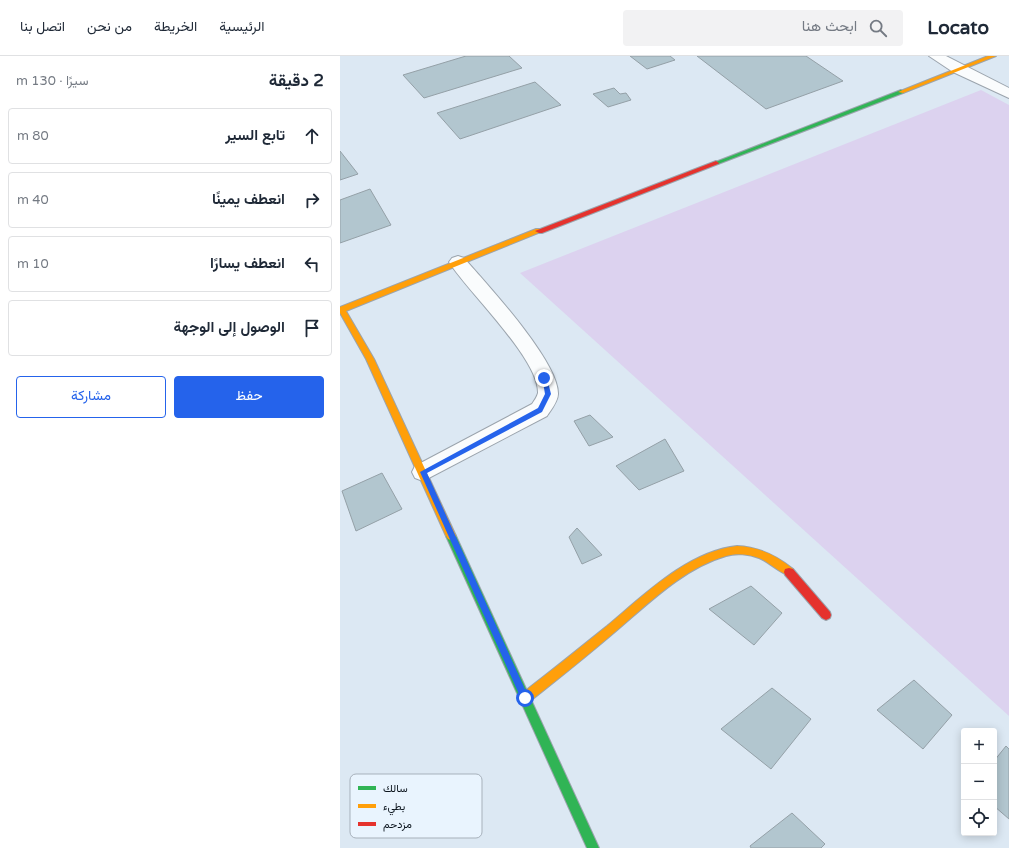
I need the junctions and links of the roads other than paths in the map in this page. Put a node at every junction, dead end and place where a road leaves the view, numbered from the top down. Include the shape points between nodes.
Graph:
1 (936, 56) edge
2 (993, 56) edge
3 (958, 69) junction
4 (1009, 94) edge
5 (458, 262) junction
6 (341, 310) edge
7 (423, 472) junction
8 (826, 614) dead end
9 (525, 698) junction
10 (593, 848) edge

1 - 3 street
2 - 3 street
3 - 4 street
3 - 5 street
5 - 6 street
5 - 7 street via 530,352 544,378 548,394 540,410
6 - 7 street via 370,359
7 - 9 street
8 - 9 street via 775,561 762,554 740,550 719,554 682,574 634,609
9 - 10 street

